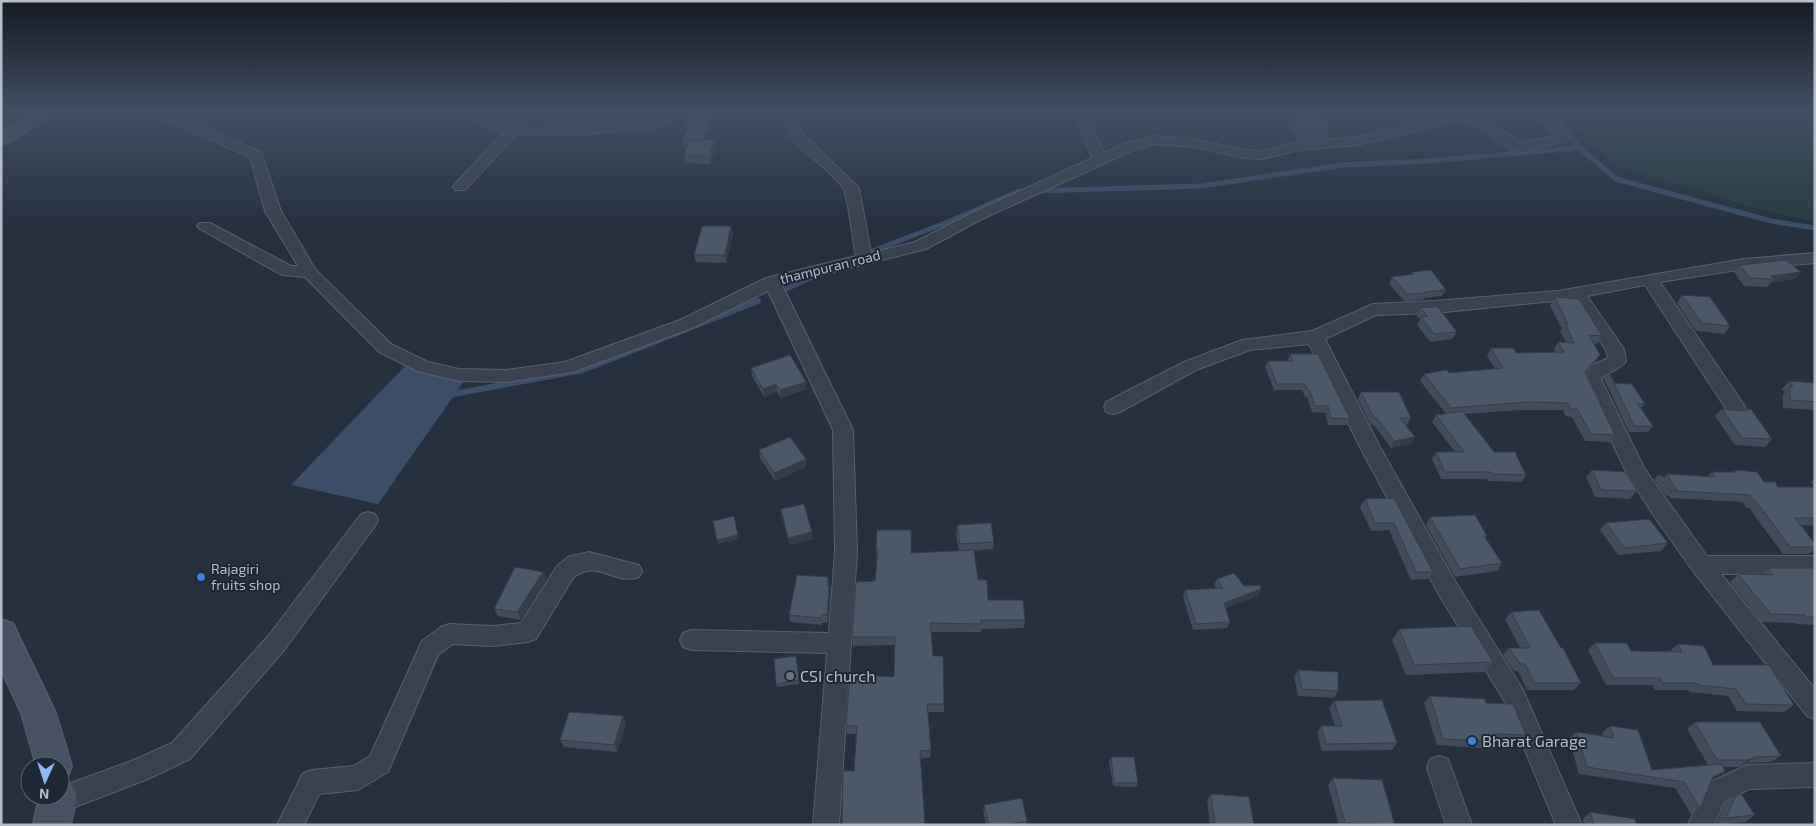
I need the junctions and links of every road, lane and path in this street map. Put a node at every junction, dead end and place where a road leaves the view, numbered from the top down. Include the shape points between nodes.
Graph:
1 (244, 151) edge
2 (494, 151) edge
3 (812, 151) edge
4 (1096, 151) edge
5 (1120, 151) edge
6 (1228, 151) edge
7 (1280, 151) edge
8 (1100, 160) junction
9 (460, 187) dead end
10 (205, 226) dead end
11 (864, 255) junction
12 (1815, 258) edge
13 (309, 272) junction
14 (1649, 279) junction
15 (772, 282) junction
16 (1576, 292) junction
17 (1315, 337) junction
18 (1113, 407) dead end
19 (1736, 410) edge
20 (368, 520) dead end
21 (1815, 564) edge
22 (1701, 565) junction
23 (631, 571) dead end
24 (1, 633) edge
25 (690, 640) dead end
26 (840, 642) junction
27 (1815, 708) edge
28 (47, 756) edge
29 (1439, 768) dead end
30 (1815, 775) edge
31 (70, 792) edge
32 (290, 825) edge
33 (826, 825) edge
34 (1459, 825) edge
35 (1569, 825) edge
36 (1701, 825) edge

1 - 13 street, thampuran road via 256,156 272,211
2 - 9 street
3 - 11 street via 852,188
4 - 8 street
5 - 8 street, thampuran road
6 - 7 street, thampuran road via 1262,155
8 - 11 street, thampuran road via 976,216 920,246
10 - 13 street via 288,271
11 - 15 street, thampuran road
12 - 14 street via 1744,264
13 - 15 street, thampuran road via 385,348 423,368 459,375 506,376 567,368 686,324
14 - 16 street
14 - 19 street
15 - 26 street via 843,430 846,552
16 - 17 street via 1434,308 1373,310
16 - 22 street via 1617,355 1617,362 1599,370 1591,378 1636,472
17 - 18 street via 1248,344 1190,366
17 - 35 street via 1447,588 1514,696
20 - 31 street via 277,642 181,751 139,770
21 - 22 street
22 - 27 street
23 - 32 street via 589,561 576,563 565,572 528,632 492,636 449,634 430,648 379,764 358,778 312,782
24 - 28 main road via 38,714
25 - 26 street
26 - 33 street
29 - 34 street
30 - 36 street via 1747,777 1715,793

